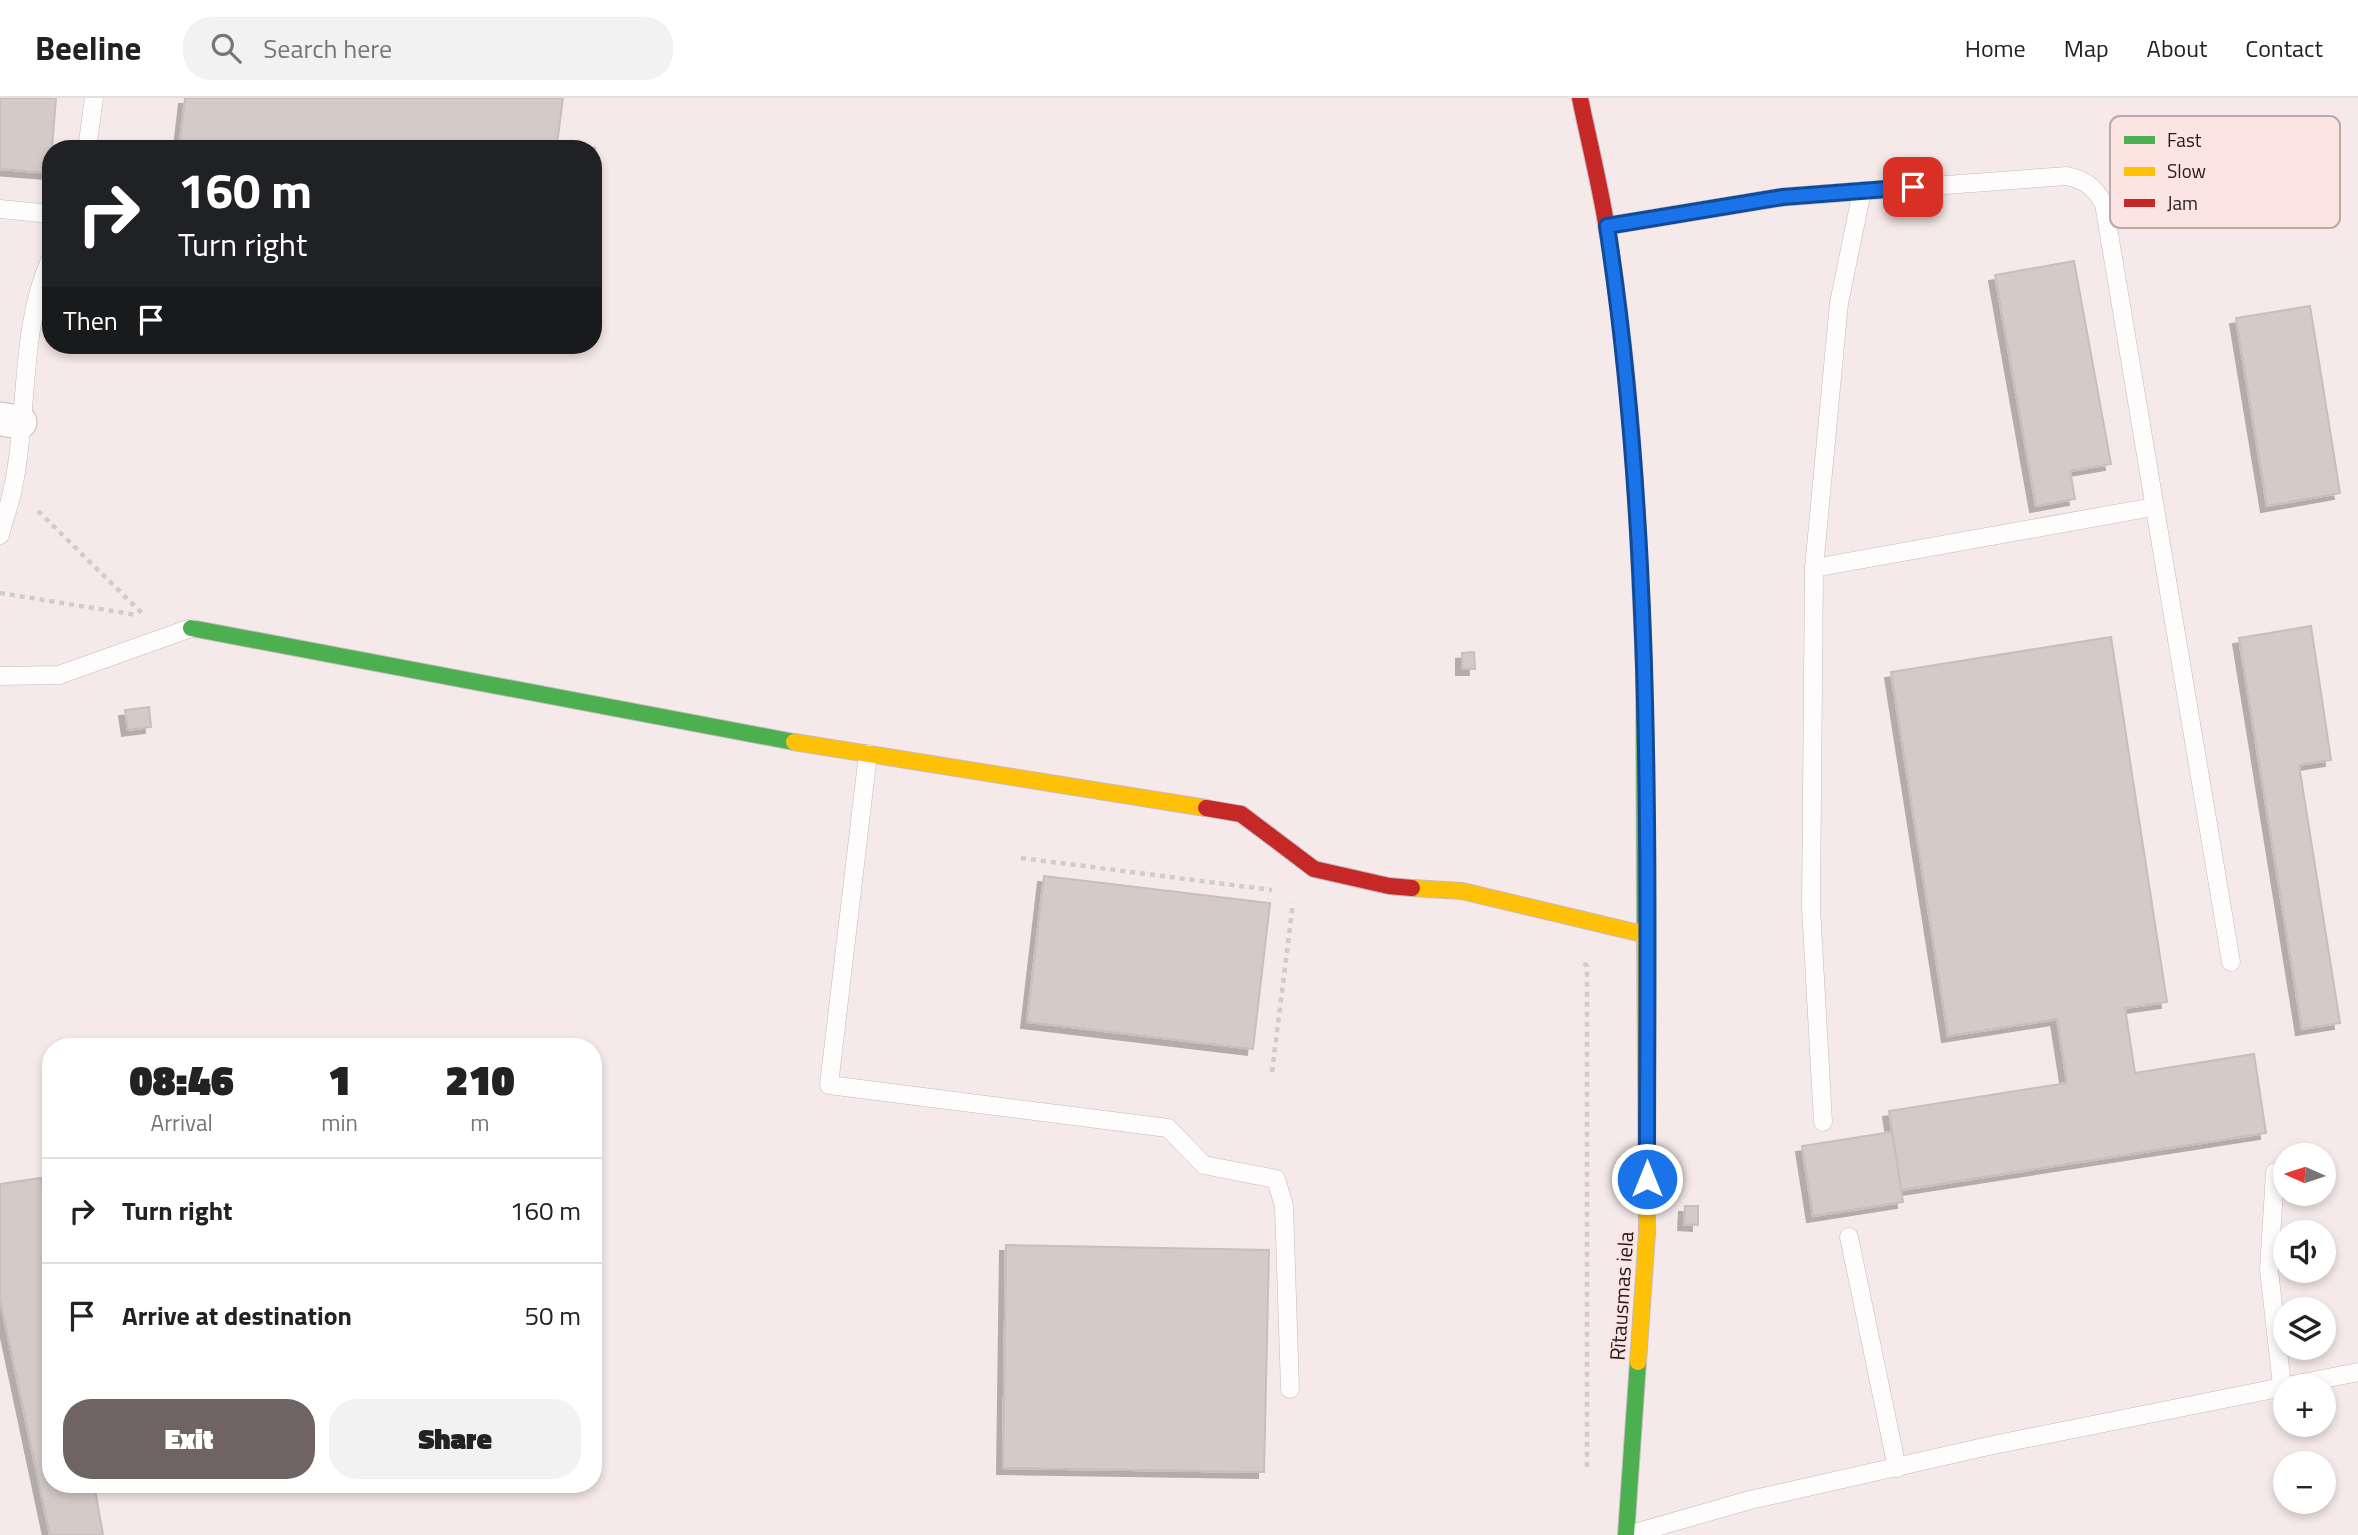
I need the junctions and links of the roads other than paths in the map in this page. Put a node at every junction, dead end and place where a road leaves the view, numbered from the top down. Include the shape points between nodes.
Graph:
1 (94, 98) edge
2 (1580, 98) edge
3 (89, 140) edge
4 (1862, 191) junction
5 (0, 209) edge
6 (42, 213) edge
7 (1607, 226) junction
8 (42, 277) edge
9 (10, 420) edge
10 (2153, 507) junction
11 (0, 535) edge
12 (1814, 568) junction
13 (191, 628) joint
14 (0, 676) edge
15 (868, 754) junction
16 (1647, 935) junction
17 (2231, 962) dead end
18 (1823, 1122) dead end
19 (2273, 1192) edge
20 (1849, 1237) dead end
21 (2358, 1373) edge
22 (2281, 1374) edge
23 (2336, 1376) edge
24 (2273, 1387) edge
25 (1290, 1389) dead end
26 (1898, 1468) junction
27 (1627, 1535) edge

1 - 3 lane
2 - 7 street, Rītausmas iela
4 - 7 lane via 1745,202
4 - 10 lane via 2067,177 2089,184 2097,192 2104,204
4 - 12 lane via 1839,303
5 - 6 lane
7 - 16 street, Rītausmas iela via 1635,471 1644,667
8 - 9 lane
9 - 11 lane via 14,486
10 - 12 lane
10 - 17 lane
12 - 18 lane via 1811,907
13 - 14 lane via 59,675
13 - 15 street
15 - 16 street via 1241,814 1314,869 1389,886 1462,891
15 - 25 lane via 829,1086 1168,1128 1204,1165 1276,1179 1284,1206
16 - 27 street, Rītausmas iela via 1647,1233
19 - 22 lane via 2269,1270
20 - 26 lane
21 - 23 lane
24 - 26 lane
26 - 27 lane via 1750,1500

